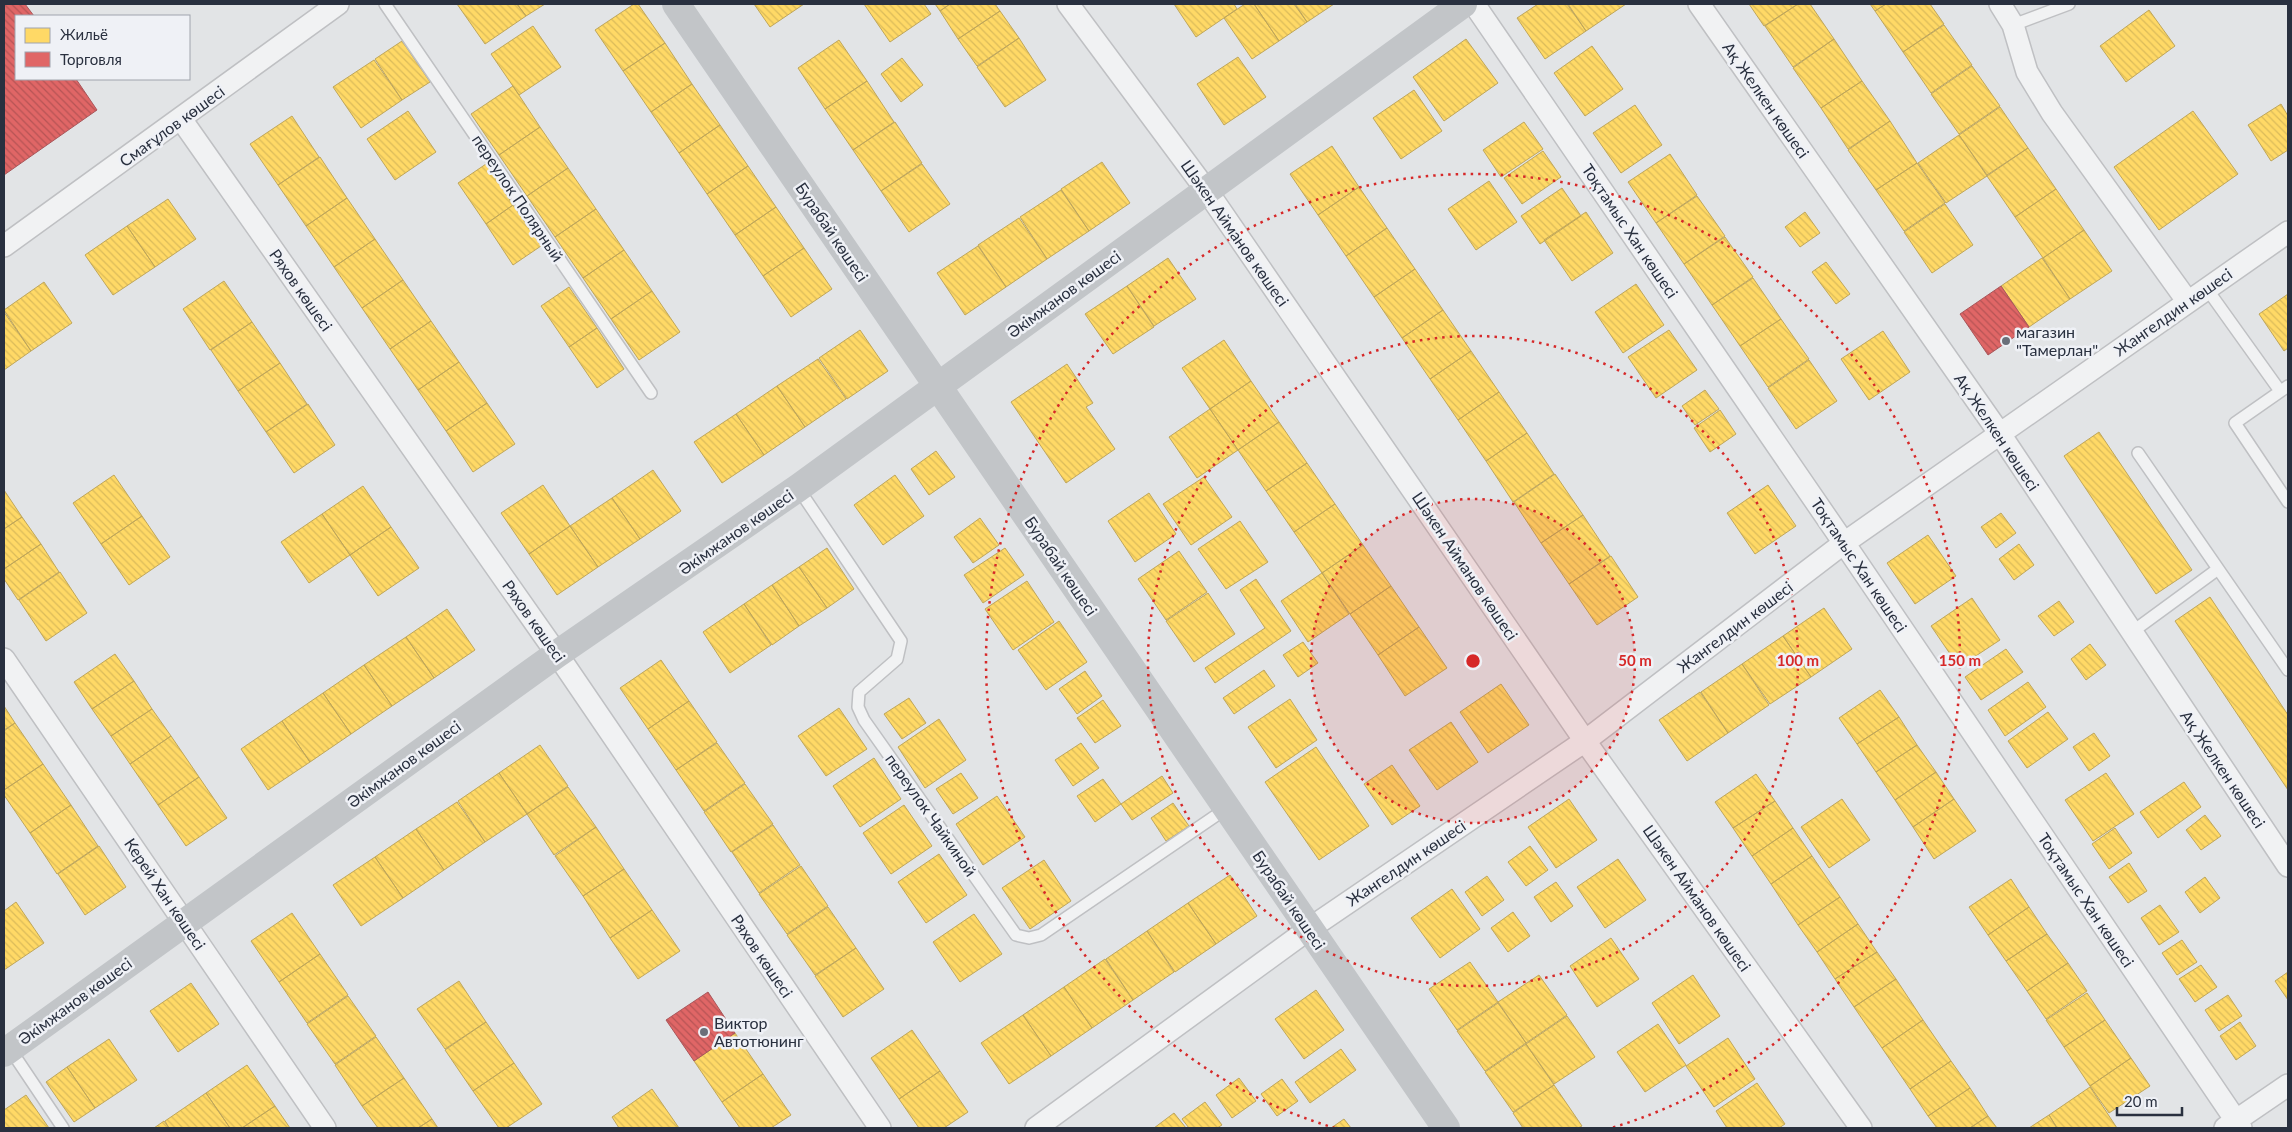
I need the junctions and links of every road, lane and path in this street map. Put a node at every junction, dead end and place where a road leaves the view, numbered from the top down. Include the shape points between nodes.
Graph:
1 (338, 4) edge
2 (385, 4) edge
3 (676, 4) edge
4 (1068, 4) edge
5 (1463, 4) edge
6 (1474, 4) edge
7 (1699, 4) edge
8 (2000, 4) edge
9 (2069, 4) edge
10 (2012, 25) junction
11 (181, 119) junction
12 (1207, 191) junction
13 (2288, 232) edge
14 (4, 246) edge
15 (2206, 289) junction
16 (2188, 302) junction
17 (937, 386) junction
18 (2284, 389) edge
19 (651, 393) dead end
20 (2000, 434) junction
21 (2138, 453) dead end
22 (798, 488) junction
23 (2288, 502) edge
24 (1844, 543) junction
25 (2218, 569) junction
26 (2132, 632) junction
27 (557, 654) junction
28 (4, 659) edge
29 (2288, 670) edge
30 (1585, 741) junction
31 (1227, 808) junction
32 (2288, 866) edge
33 (184, 922) junction
34 (1309, 930) junction
35 (7, 1051) edge
36 (2288, 1085) edge
37 (2234, 1126) edge
38 (64, 1128) edge
39 (325, 1128) edge
40 (880, 1128) edge
41 (1036, 1128) edge
42 (1446, 1128) edge
43 (1861, 1128) edge

1 - 11 street, Смағұлов көшесі
2 - 19 lane, переулок Полярный
3 - 17 main road, Бурабай көшесі
4 - 12 street, Шәкен Айманов көшесі
5 - 12 main road, Әкімжанов көшесі
6 - 24 street, Тоқтамыс Хан көшесі
7 - 20 street, Ақ Желкен көшесі
8 - 10 street
9 - 10 lane
10 - 16 street via 2028,72 2052,113
11 - 14 street, Смағұлов көшесі
11 - 27 street, Ряхов көшесі
12 - 17 main road, Әкімжанов көшесі
12 - 30 street, Шәкен Айманов көшесі
13 - 15 street, Жангелдин көшесі
15 - 16 street, Жангелдин көшесі
15 - 18 lane
16 - 20 street, Жангелдин көшесі
17 - 22 main road, Әкімжанов көшесі
17 - 31 main road, Бурабай көшесі
18 - 23 lane via 2235,423
20 - 24 street, Жангелдин көшесі
20 - 26 street, Ақ Желкен көшесі
21 - 25 lane
22 - 27 main road, Әкімжанов көшесі
22 - 31 lane, переулок Чайкиной via 901,641 897,659 859,692 858,706 864,720 1016,935 1029,938 1041,935
24 - 30 street, Жангелдин көшесі
24 - 37 street, Тоқтамыс Хан көшесі
25 - 26 lane
25 - 29 lane
26 - 32 street, Ақ Желкен көшесі
27 - 33 main road, Әкімжанов көшесі
27 - 40 street, Ряхов көшесі
28 - 33 street, Керей Хан көшесі
30 - 34 street, Жангелдин көшесі
30 - 43 street, Шәкен Айманов көшесі
31 - 34 main road, Бурабай көшесі
33 - 35 main road, Әкімжанов көшесі
33 - 39 street, Керей Хан көшесі
34 - 41 street, Жангелдин көшесі
34 - 42 main road, Бурабай көшесі
35 - 38 lane
36 - 37 street

